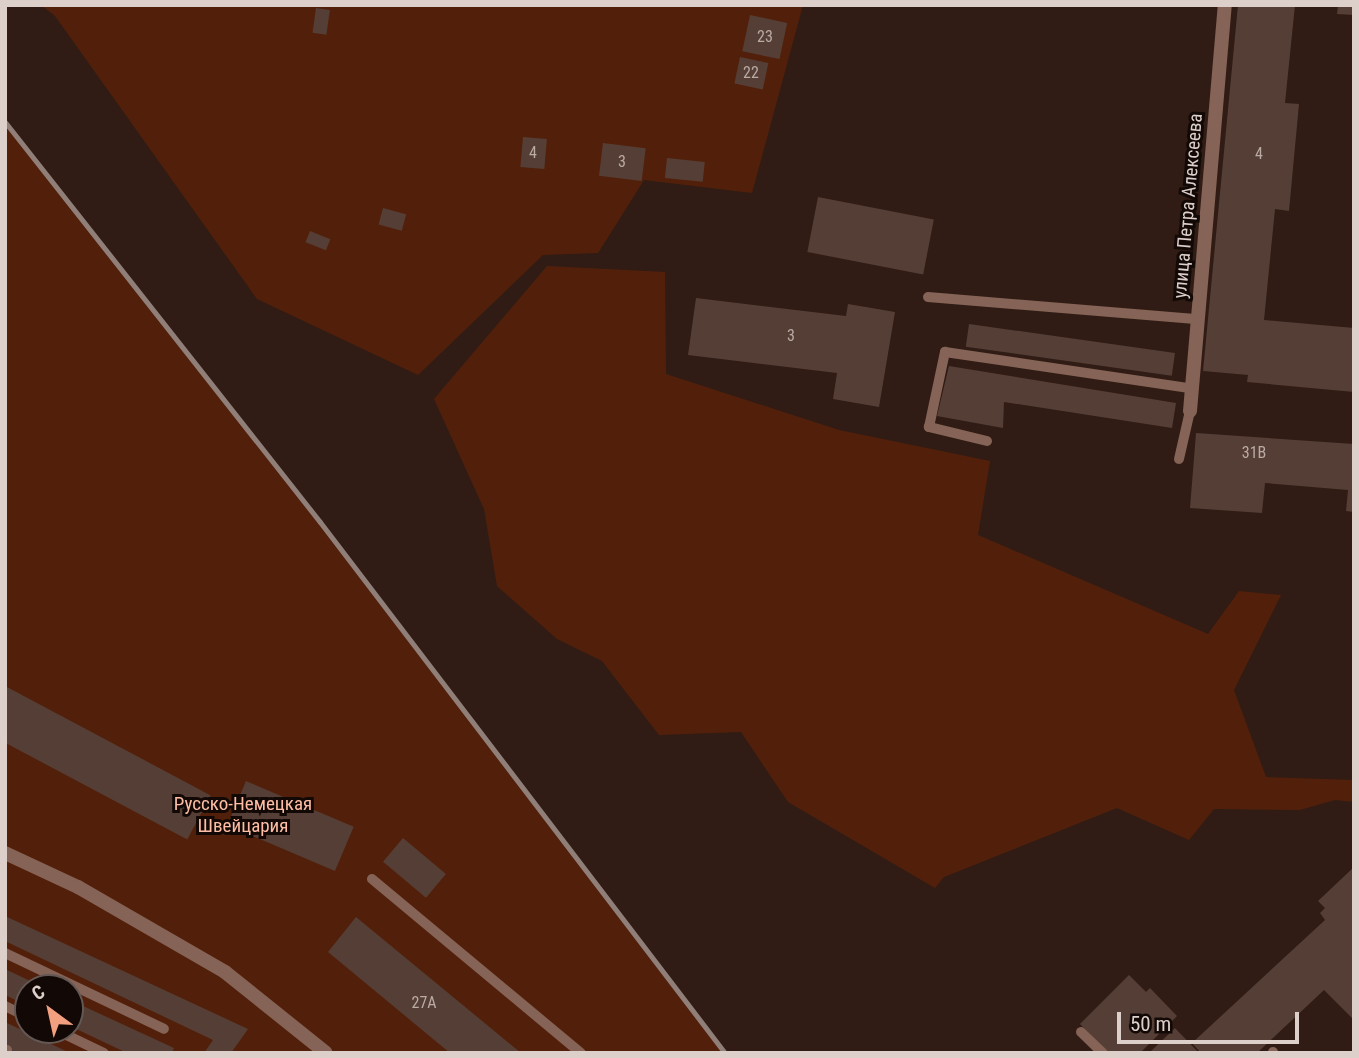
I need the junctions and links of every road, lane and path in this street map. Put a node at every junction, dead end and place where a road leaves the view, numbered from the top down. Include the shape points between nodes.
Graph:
1 (1225, 5) edge
2 (928, 297) dead end
3 (1198, 320) junction
4 (1189, 388) junction
5 (1190, 411) joint
6 (987, 441) dead end
7 (1179, 460) dead end
8 (5, 853) edge
9 (372, 879) dead end
10 (5, 953) edge
11 (164, 1029) dead end
12 (1081, 1032) dead end
13 (84, 1043) edge
14 (104, 1053) edge
15 (326, 1053) edge
16 (581, 1053) edge
17 (1103, 1053) edge

1 - 3 street, улица Петра Алексеева
2 - 3 lane
3 - 4 street, улица Петра Алексеева
4 - 5 street, улица Петра Алексеева
4 - 6 lane via 945,352 929,427
5 - 7 lane
8 - 15 street via 78,887 225,972
9 - 16 lane
10 - 11 lane
12 - 17 lane
13 - 14 lane

